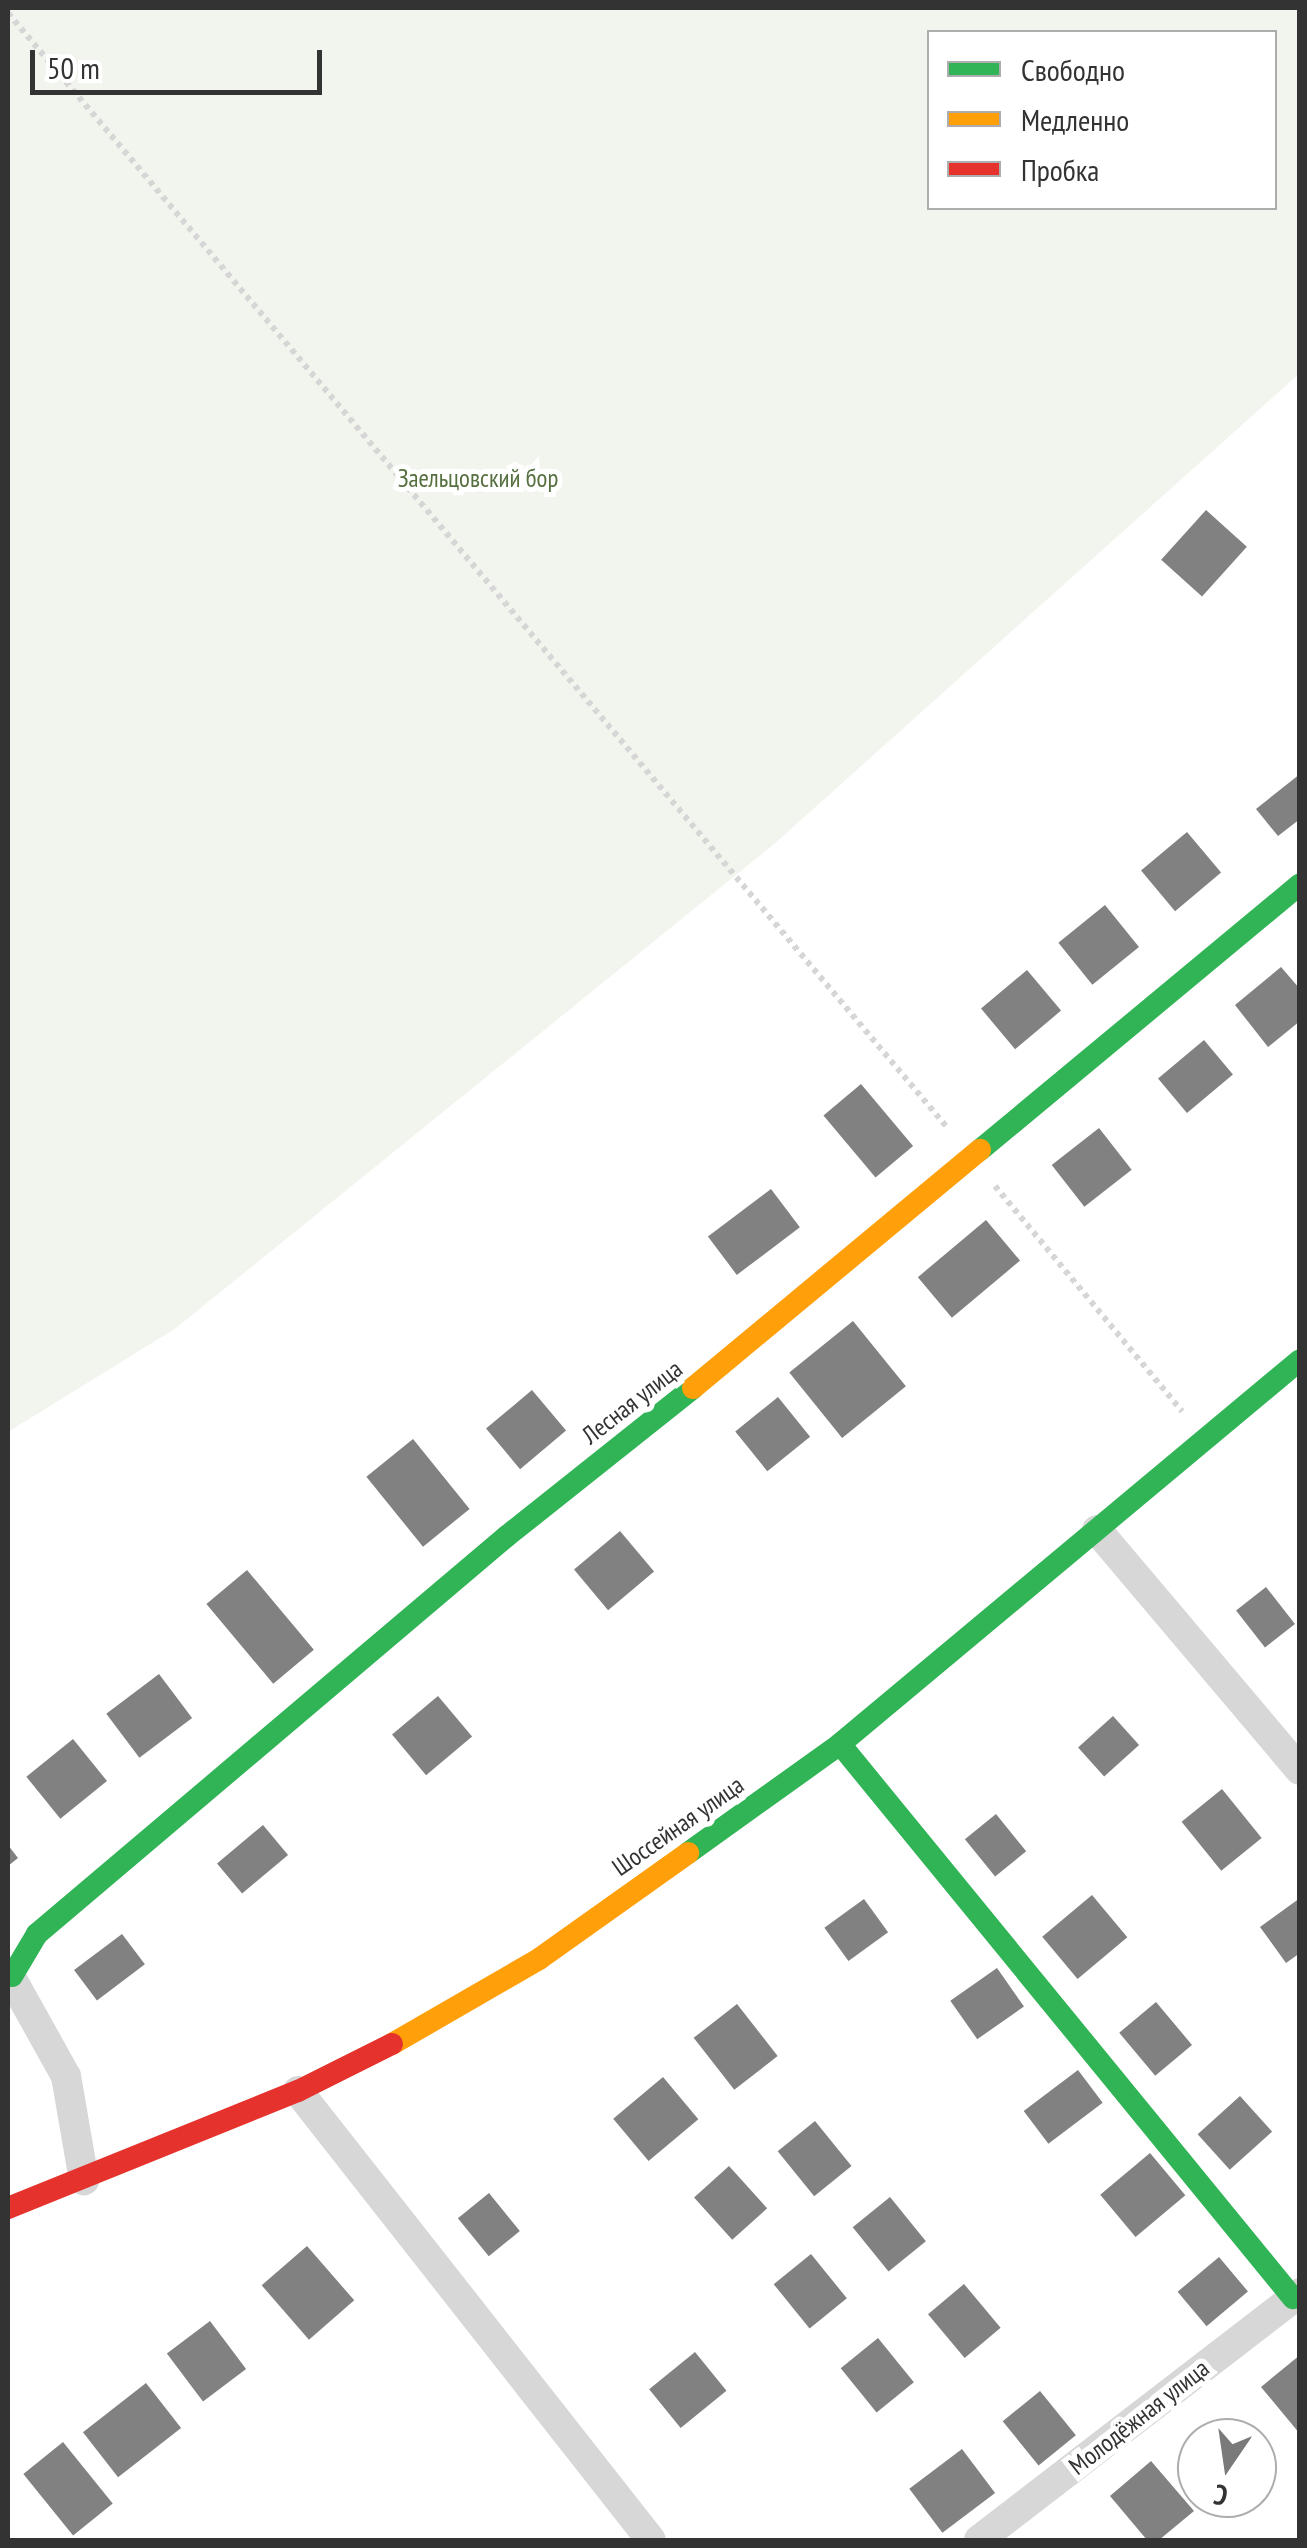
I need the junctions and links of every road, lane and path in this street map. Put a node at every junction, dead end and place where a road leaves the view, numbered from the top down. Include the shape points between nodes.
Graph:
1 (8, 13) edge
2 (1300, 884) edge
3 (971, 1156) junction
4 (1300, 1360) edge
5 (1205, 1439) junction
6 (1097, 1530) junction
7 (840, 1744) junction
8 (1300, 1770) edge
9 (10, 1974) edge
10 (298, 2090) junction
11 (84, 2180) junction
12 (8, 2208) edge
13 (1296, 2296) edge
14 (651, 2540) edge
15 (979, 2540) edge

1 - 3 path
2 - 3 street, Лесная улица
3 - 5 path
3 - 9 street, Лесная улица via 507,1536 38,1934
4 - 5 street, Шоссейная улица
5 - 6 street, Шоссейная улица
6 - 7 street, Шоссейная улица
6 - 8 street
7 - 10 street, Шоссейная улица via 539,1958 430,2026
7 - 13 street
9 - 11 street via 66,2076
10 - 11 street, Шоссейная улица
10 - 14 street
11 - 12 street, Шоссейная улица
13 - 15 street, Молодёжная улица

